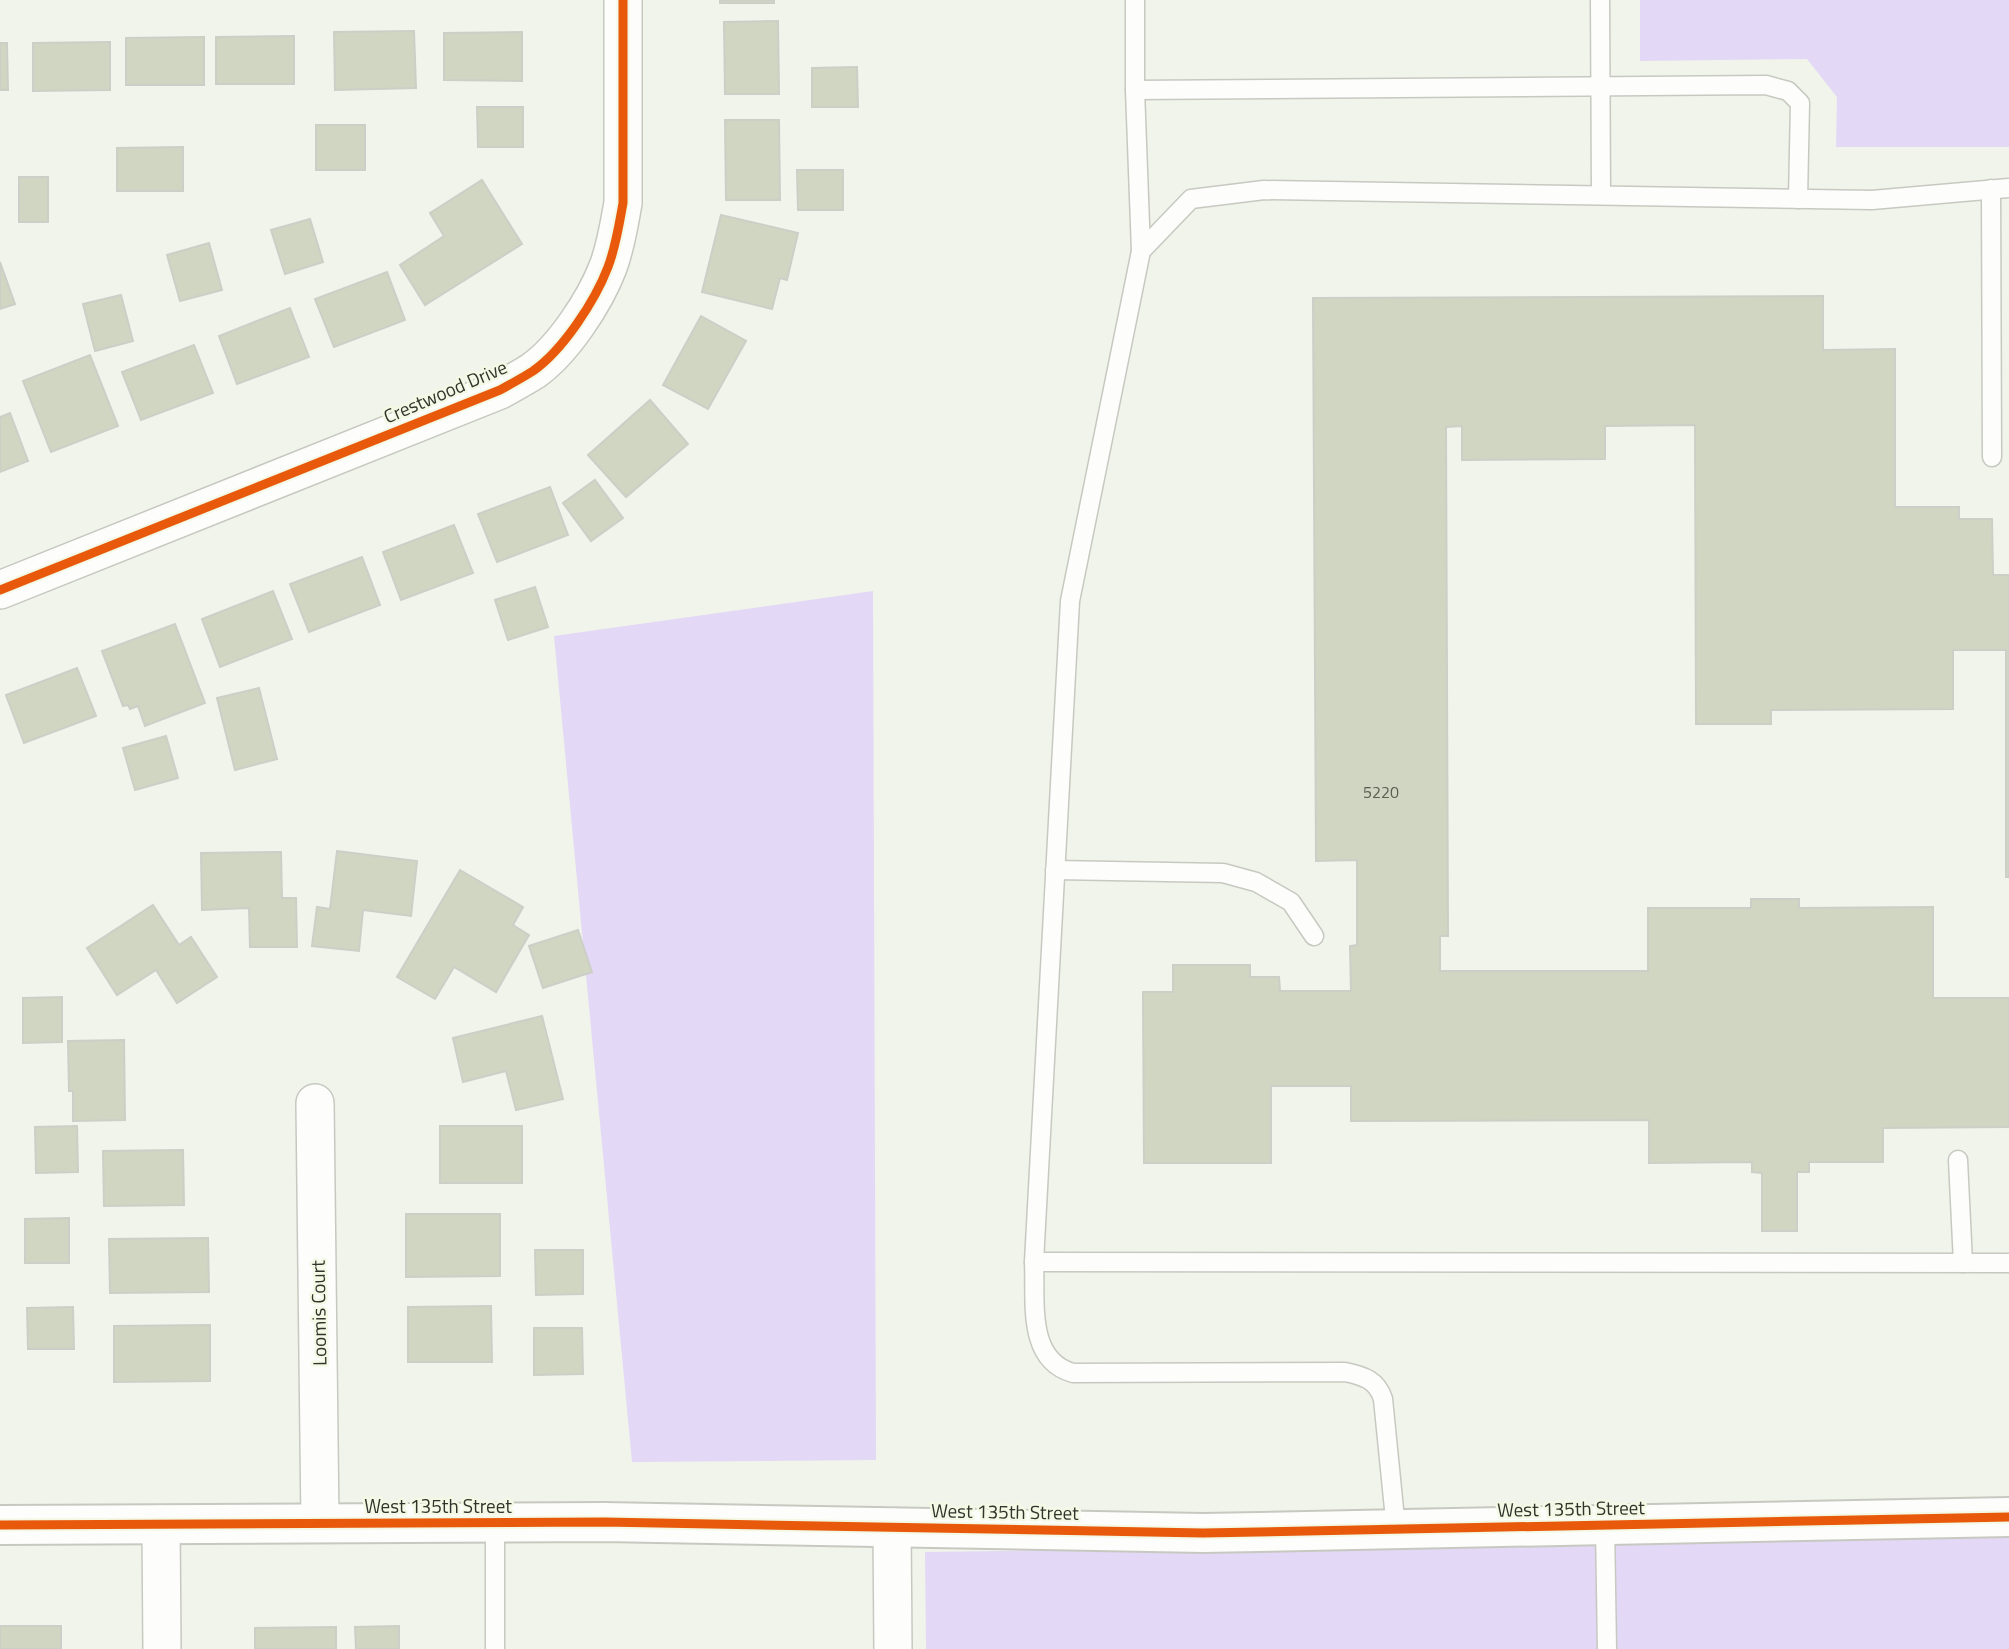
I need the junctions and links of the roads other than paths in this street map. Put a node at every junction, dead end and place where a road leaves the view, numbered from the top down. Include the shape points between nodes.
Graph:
1 (623, 0) edge
2 (1135, 0) edge
3 (1600, 0) edge
4 (1600, 86) junction
5 (1135, 90) junction
6 (2009, 188) edge
7 (1991, 189) junction
8 (1601, 195) junction
9 (1798, 199) junction
10 (1141, 250) junction
11 (1992, 457) dead end
12 (0, 590) edge
13 (1055, 870) junction
14 (1314, 936) dead end
15 (315, 1103) dead end
16 (1958, 1160) dead end
17 (1034, 1262) junction
18 (1963, 1262) junction
19 (2009, 1263) edge
20 (2009, 1517) edge
21 (495, 1522) junction
22 (320, 1523) junction
23 (161, 1524) junction
24 (1605, 1524) junction
25 (0, 1525) edge
26 (892, 1527) junction
27 (1396, 1529) junction
28 (162, 1649) edge
29 (495, 1649) edge
30 (893, 1649) edge
31 (1608, 1649) edge

1 - 12 street, Crestwood Drive via 623,204 618,231 608,268 584,313 534,370 500,390
2 - 5 lane
3 - 4 lane
4 - 5 lane
4 - 8 lane
4 - 9 lane via 1766,85 1788,91 1800,103
5 - 10 lane
6 - 7 lane
7 - 9 lane via 1872,200
7 - 11 lane
8 - 9 lane
8 - 10 lane via 1252,191 1191,199
10 - 13 lane via 1070,601
13 - 14 lane via 1223,873 1256,881 1291,902
13 - 17 lane
15 - 22 street, Loomis Court
16 - 18 lane
17 - 18 lane
17 - 27 lane via 1037,1337 1046,1356 1063,1371 1345,1372 1374,1382 1383,1399
18 - 19 lane
20 - 24 street, West 135th Street
21 - 22 street, West 135th Street
21 - 26 street, West 135th Street
21 - 29 lane
22 - 23 street, West 135th Street
23 - 25 street, West 135th Street
23 - 28 street
24 - 27 street, West 135th Street
24 - 31 lane
26 - 27 street, West 135th Street via 1203,1533
26 - 30 street

